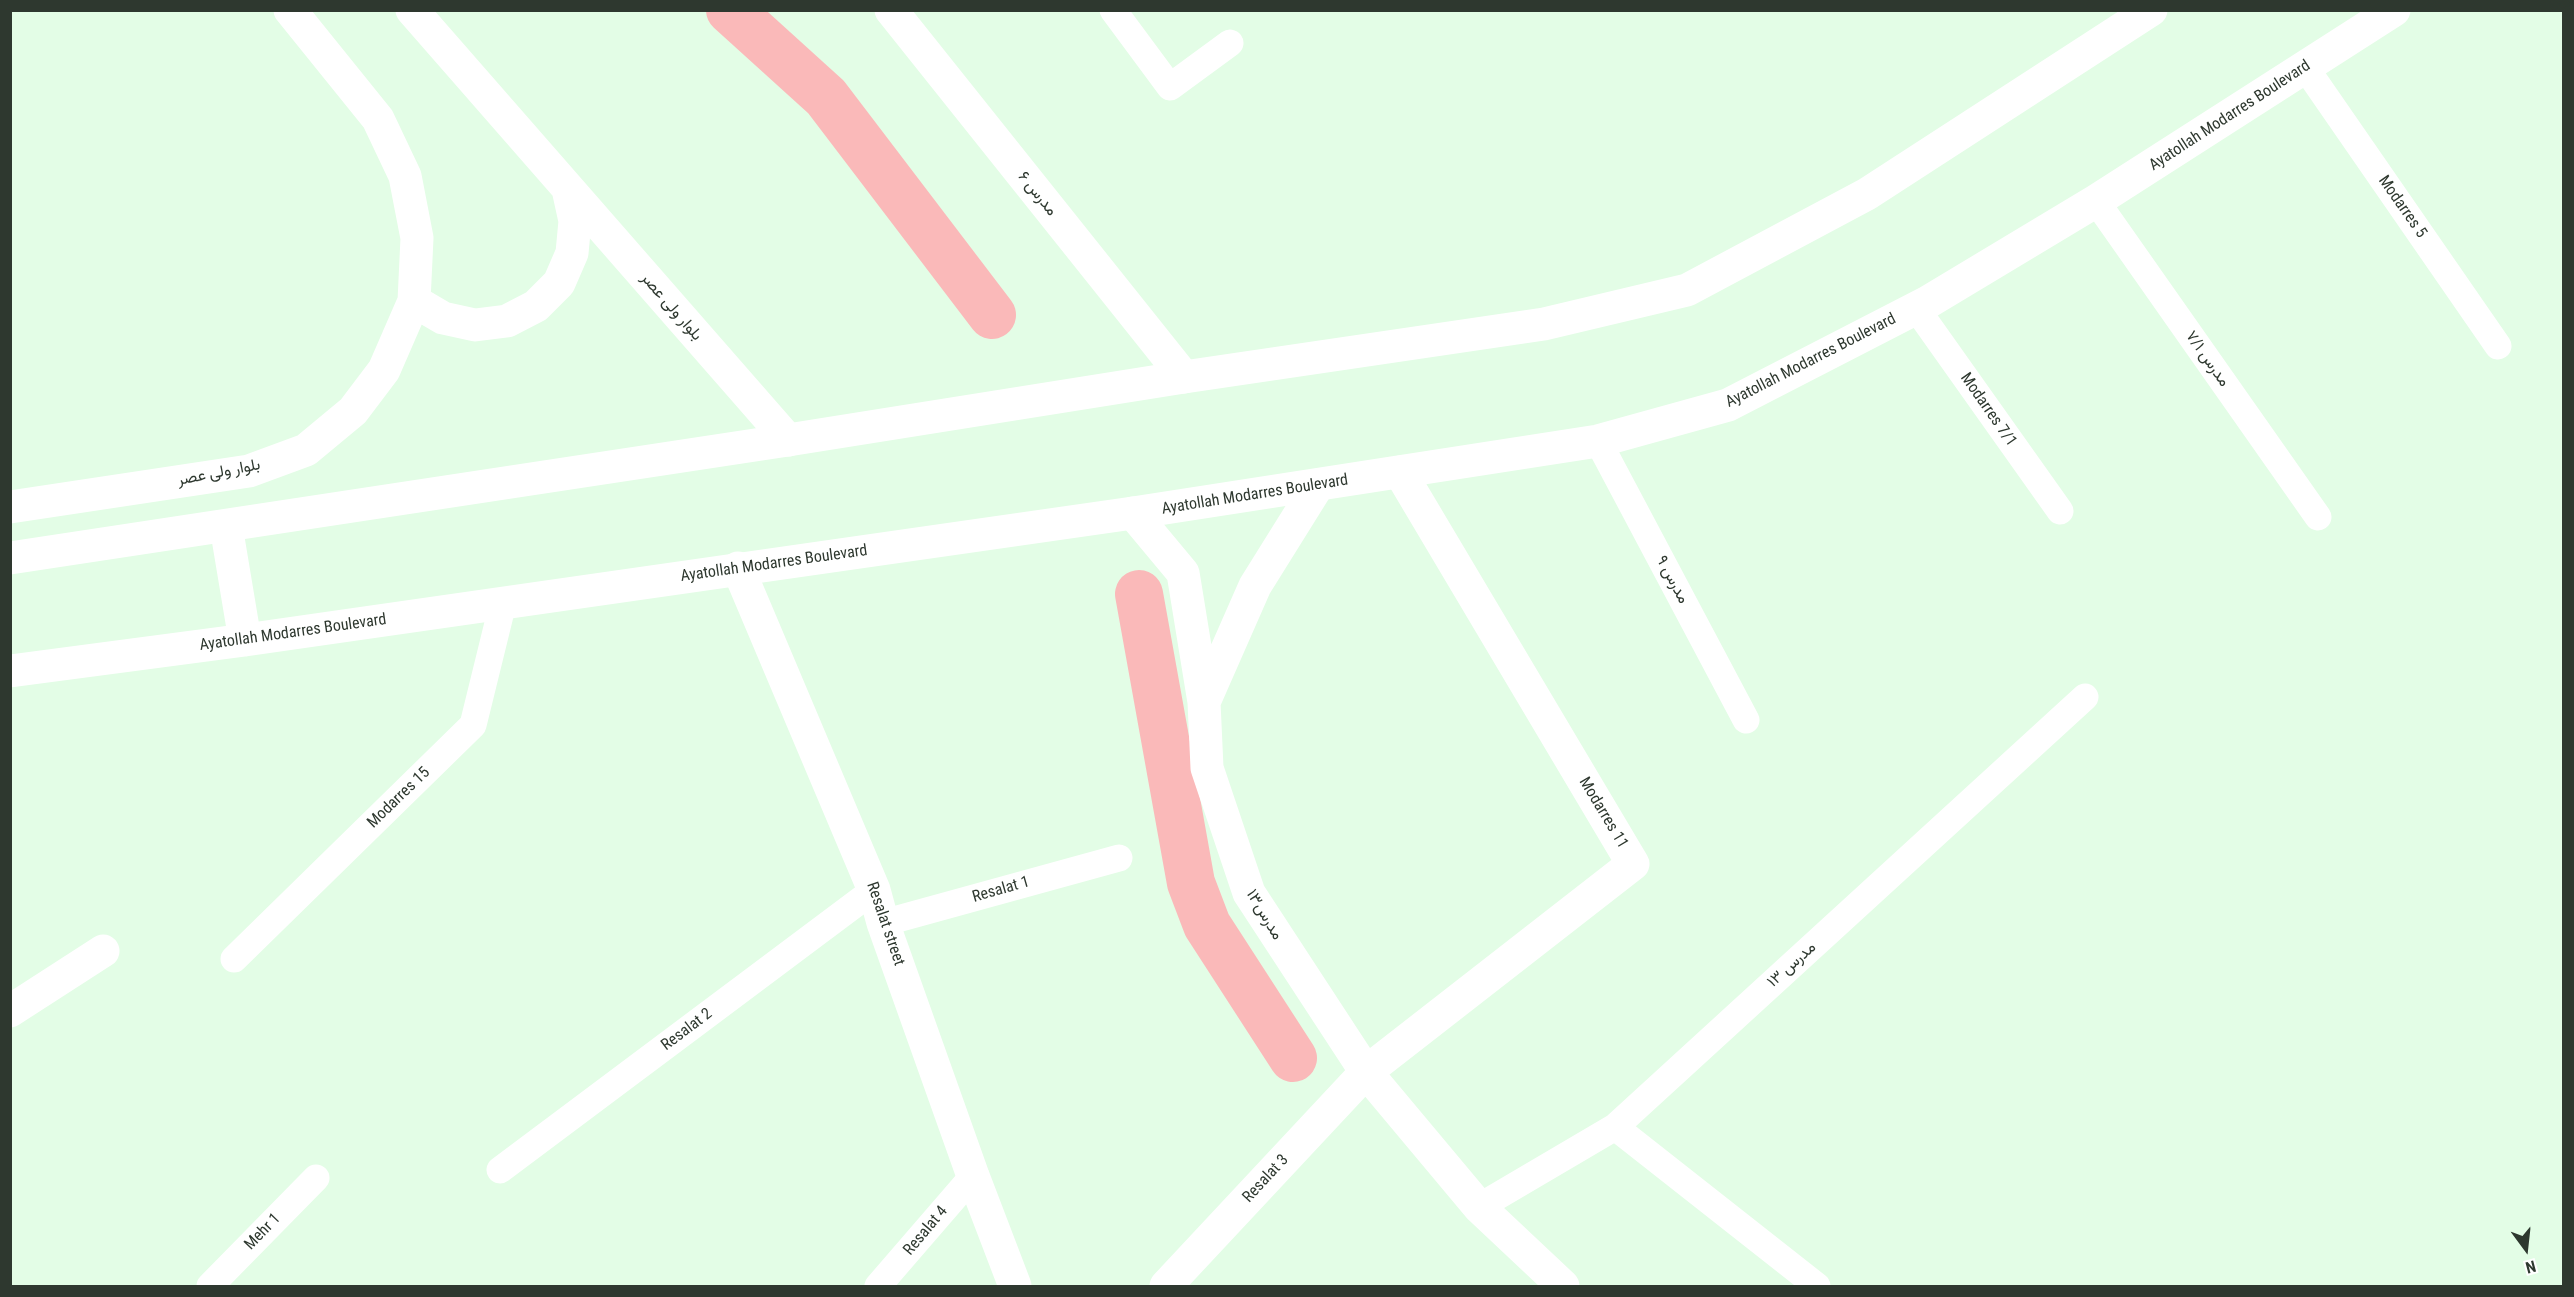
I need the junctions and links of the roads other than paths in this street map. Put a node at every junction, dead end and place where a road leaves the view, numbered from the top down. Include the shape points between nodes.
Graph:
1 (290, 10) edge
2 (412, 10) edge
3 (891, 10) edge
4 (1113, 10) edge
5 (2151, 10) edge
6 (2394, 10) edge
7 (1230, 43) dead end
8 (2306, 67) junction
9 (567, 189) junction
10 (2096, 201) junction
11 (414, 301) junction
12 (1916, 308) junction
13 (2498, 346) dead end
14 (1184, 377) junction
15 (788, 440) junction
16 (1598, 441) junction
17 (1400, 472) junction
18 (1318, 485) junction
19 (10, 507) edge
20 (2060, 511) dead end
21 (1133, 513) junction
22 (2318, 517) dead end
23 (225, 526) junction
24 (10, 558) edge
25 (738, 568) junction
26 (503, 603) junction
27 (245, 640) junction
28 (10, 671) edge
29 (2085, 697) dead end
30 (1204, 702) junction
31 (1746, 720) dead end
32 (1119, 858) dead end
33 (874, 890) junction
34 (883, 923) junction
35 (103, 951) dead end
36 (234, 959) dead end
37 (13, 1004) edge
38 (1366, 1072) junction
39 (1615, 1127) junction
40 (500, 1170) dead end
41 (973, 1176) junction
42 (316, 1178) dead end
43 (1479, 1207) junction
44 (210, 1287) edge
45 (878, 1287) edge
46 (1015, 1287) edge
47 (1166, 1287) edge
48 (1563, 1287) edge
49 (1817, 1287) edge

1 - 11 street, بلوار ولی عصر via 378,119 405,176 417,238
2 - 9 street, بلوار ولی عصر
3 - 14 street, مدرس ۶
4 - 7 lane via 1170,87
5 - 14 street via 1867,194 1687,290 1544,324
6 - 8 street, Ayatollah Modarres Boulevard
8 - 10 street, Ayatollah Modarres Boulevard
8 - 13 lane, Modarres 5
9 - 11 street via 575,221 572,253 559,283 536,306 507,321 475,325 442,318
9 - 15 street, بلوار ولی عصر
10 - 12 street, Ayatollah Modarres Boulevard
10 - 22 lane, مدرس ۷/۱
11 - 19 street, بلوار ولی عصر via 384,370 353,411 306,450 249,471
12 - 16 street, Ayatollah Modarres Boulevard via 1728,405
12 - 20 lane, Modarres 7/1
14 - 15 street
15 - 23 street
16 - 17 street, Ayatollah Modarres Boulevard
16 - 31 lane, مدرس ۹
17 - 18 street, Ayatollah Modarres Boulevard
17 - 38 street, Modarres 11 via 1633,864
18 - 21 street, Ayatollah Modarres Boulevard
18 - 30 street, مدرس۱۳ via 1255,586
21 - 25 street, Ayatollah Modarres Boulevard
21 - 30 street, مدرس۱۳ via 1183,573
23 - 24 street
23 - 27 street
25 - 26 street, Ayatollah Modarres Boulevard
25 - 33 street, Resalat street
26 - 27 street, Ayatollah Modarres Boulevard
26 - 36 lane, Modarres 15 via 473,725
27 - 28 street, Ayatollah Modarres Boulevard
29 - 39 lane, مدرس ۱۳
30 - 38 street, مدرس۱۳ via 1207,768 1249,893
32 - 34 lane, Resalat 1
33 - 34 street, Resalat street
33 - 40 lane, Resalat 2
34 - 41 street, Resalat street
35 - 37 street
38 - 43 street
38 - 47 street, Resalat 3
39 - 43 lane, مدرس ۱۳
39 - 49 lane
41 - 45 lane, Resalat 4
41 - 46 street, Resalat street
42 - 44 lane, Mehr 1
43 - 48 street

